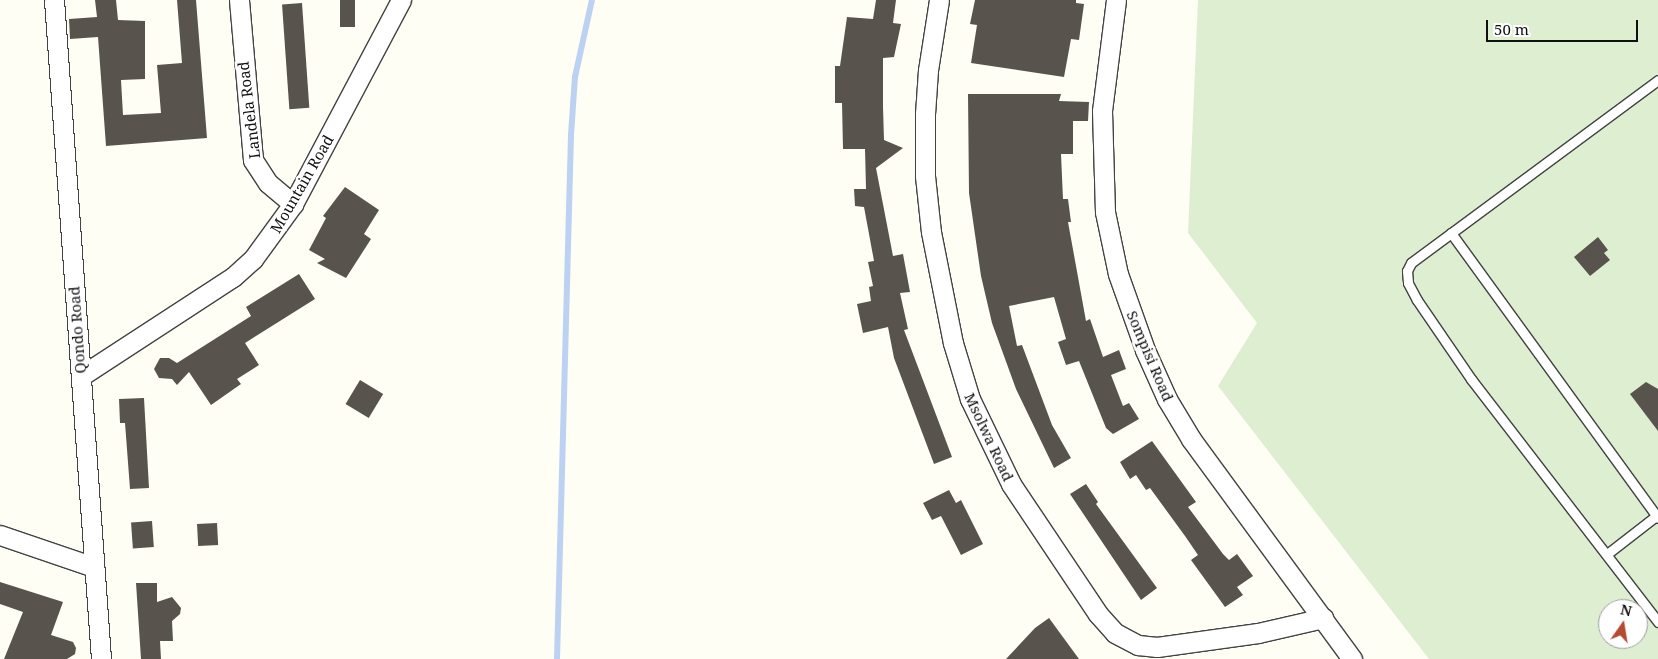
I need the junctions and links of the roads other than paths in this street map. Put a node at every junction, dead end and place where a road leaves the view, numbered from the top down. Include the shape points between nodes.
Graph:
1 (54, 0) edge
2 (239, 0) edge
3 (401, 0) edge
4 (940, 0) edge
5 (1116, 0) edge
6 (1658, 80) edge
7 (293, 204) junction
8 (1451, 232) junction
9 (81, 376) junction
10 (1657, 517) edge
11 (0, 535) edge
12 (1608, 554) junction
13 (94, 567) junction
14 (1323, 618) junction
15 (1658, 622) edge
16 (101, 659) edge
17 (1352, 659) edge

1 - 9 street, Qondo Road
2 - 7 street, Landela Road via 253,160 268,183
3 - 7 street, Mountain Road
4 - 14 street, Msolwa Road via 928,70 925,114 925,176 931,232 953,343 967,390 1011,484 1098,614 1115,633 1138,645 1157,647 1258,633
5 - 14 street, Sompisi Road via 1105,71 1101,161 1105,212 1118,274 1167,400 1191,439
6 - 8 lane
7 - 9 street, Mountain Road via 273,236 233,277
8 - 10 lane
8 - 12 lane via 1411,263 1407,271 1408,283 1470,379
9 - 13 street, Qondo Road
10 - 12 lane
11 - 13 street
12 - 15 lane
13 - 16 street, Qondo Road
14 - 17 street, Sompisi Road

